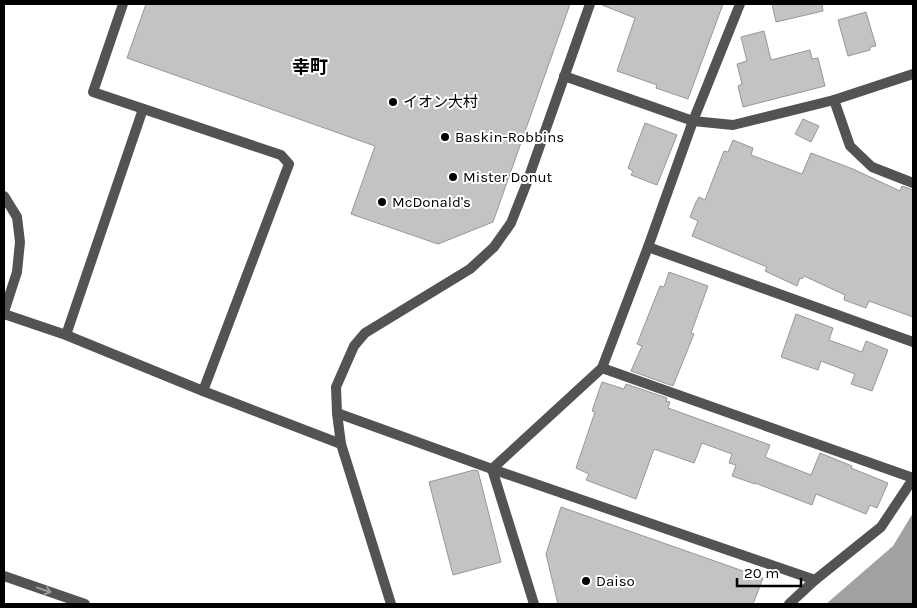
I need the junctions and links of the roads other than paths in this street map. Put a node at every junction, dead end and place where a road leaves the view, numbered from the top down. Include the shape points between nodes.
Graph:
1 (123, 4) edge
2 (590, 4) edge
3 (740, 4) edge
4 (913, 74) edge
5 (564, 76) junction
6 (834, 100) junction
7 (143, 109) junction
8 (694, 121) junction
9 (913, 183) edge
10 (4, 196) edge
11 (648, 247) junction
12 (4, 313) edge
13 (66, 335) junction
14 (913, 342) edge
15 (602, 368) junction
16 (203, 391) junction
17 (337, 413) junction
18 (341, 444) junction
19 (492, 469) junction
20 (913, 478) edge
21 (4, 576) edge
22 (815, 580) junction
23 (85, 604) edge
24 (391, 604) edge
25 (534, 604) edge
26 (789, 604) edge

1 - 7 street via 93,92
2 - 5 street
3 - 8 street
4 - 6 street
5 - 8 street
5 - 17 street via 526,185 505,231 494,247 470,269 365,333 354,346 336,387
6 - 8 street via 733,125
6 - 9 street via 850,146 872,167
7 - 13 street
7 - 16 street via 281,155 289,164
8 - 11 street
10 - 12 street via 17,217 20,242 17,272
11 - 14 street
11 - 15 street
12 - 13 street
13 - 16 street
15 - 19 street
15 - 20 street
16 - 18 street
17 - 18 street
17 - 19 street
18 - 24 street
19 - 22 street
19 - 25 street
20 - 22 street via 881,527
21 -> 23 street
22 - 26 street

